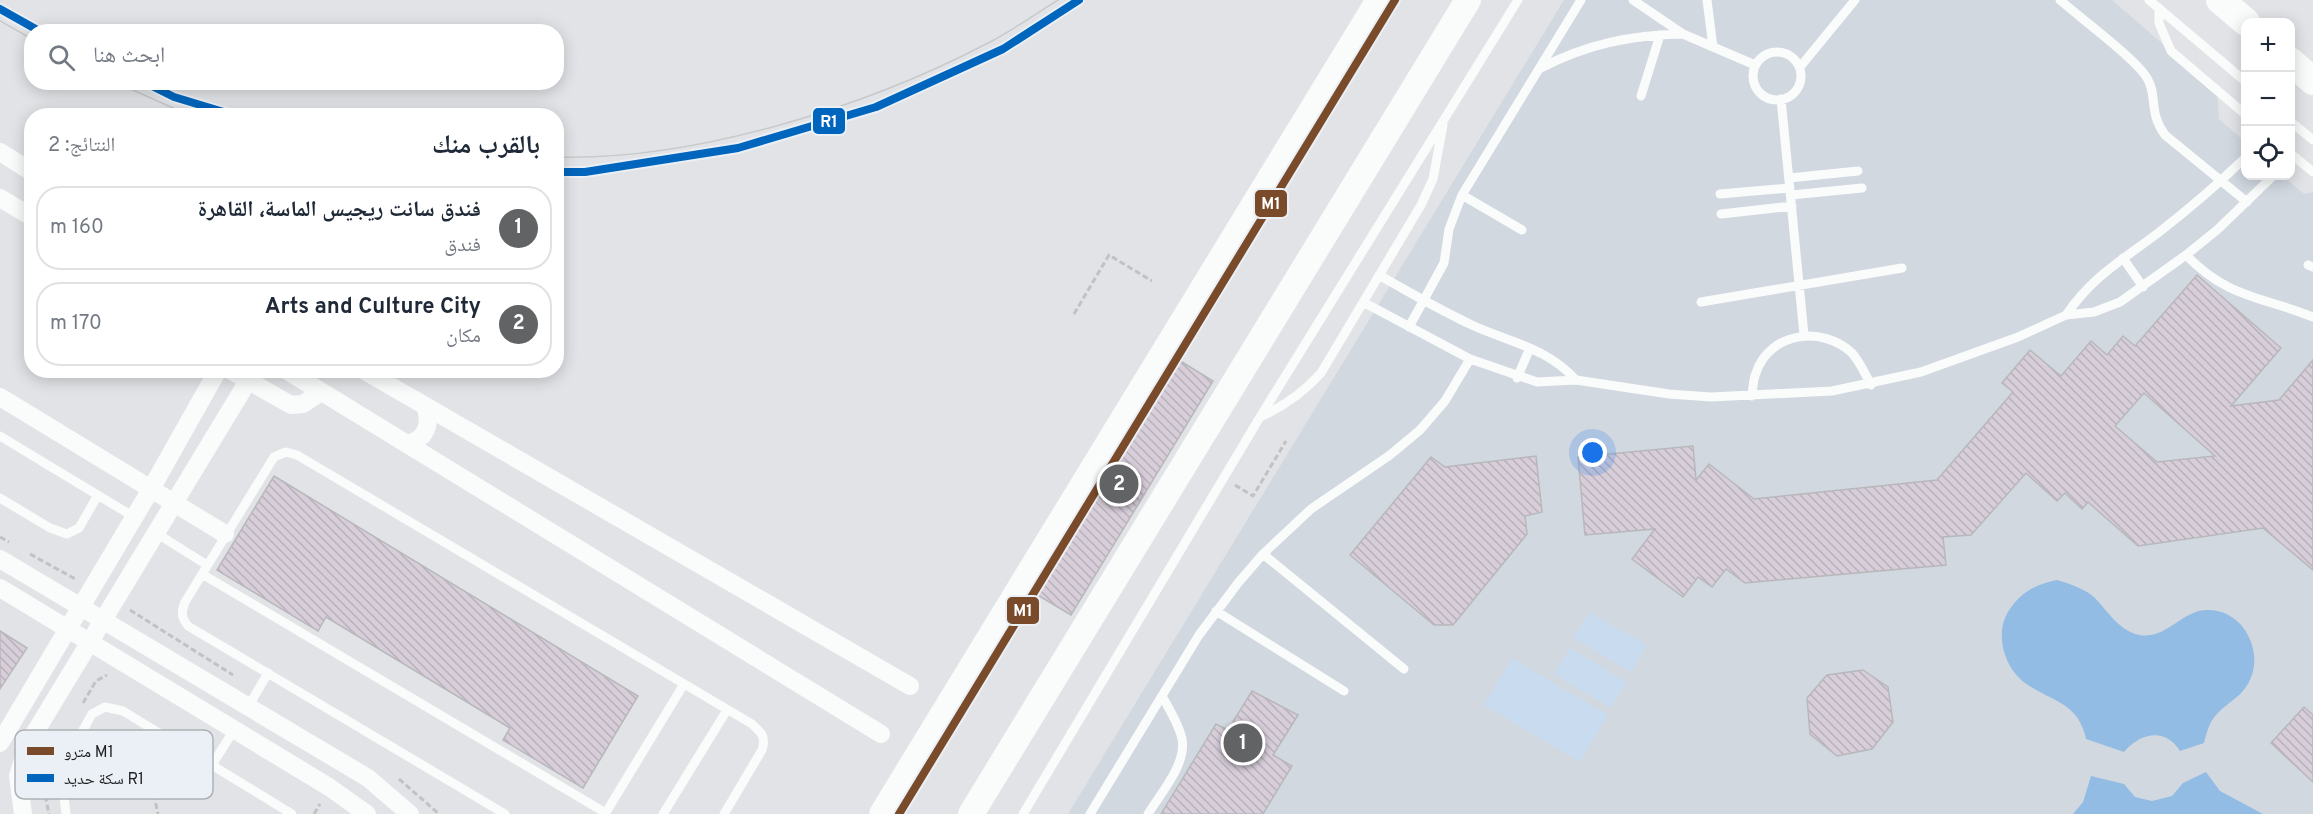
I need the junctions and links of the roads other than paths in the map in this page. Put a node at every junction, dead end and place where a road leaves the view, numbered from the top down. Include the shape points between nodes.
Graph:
1 (1378, 0) edge
2 (1468, 0) edge
3 (1518, 0) edge
4 (1581, 0) edge
5 (1633, 0) edge
6 (1707, 0) edge
7 (1864, 0) edge
8 (2060, 0) edge
9 (2149, 0) edge
10 (2220, 0) edge
11 (1854, 2) edge
12 (2159, 8) junction
13 (2241, 18) edge
14 (1683, 34) junction
15 (1660, 35) junction
16 (1713, 47) junction
17 (1755, 65) junction
18 (2295, 65) edge
19 (1800, 67) junction
20 (1539, 69) junction
21 (2241, 78) edge
22 (2313, 81) edge
23 (1641, 96) dead end
24 (1781, 99) junction
25 (2241, 111) edge
26 (1443, 122) junction
27 (2295, 125) edge
28 (2313, 140) edge
29 (0, 152) edge
30 (2295, 158) edge
31 (2241, 162) edge
32 (24, 167) edge
33 (1858, 171) dead end
34 (2313, 172) edge
35 (2269, 180) edge
36 (2220, 181) junction
37 (1790, 187) junction
38 (1862, 188) dead end
39 (1720, 194) dead end
40 (1461, 195) junction
41 (0, 198) edge
42 (2247, 202) junction
43 (1792, 207) junction
44 (24, 212) edge
45 (1721, 214) dead end
46 (1522, 230) dead end
47 (2186, 255) junction
48 (2123, 258) junction
49 (1902, 268) dead end
50 (1379, 275) junction
51 (1800, 285) junction
52 (2143, 287) junction
53 (1424, 300) junction
54 (1363, 302) junction
55 (1701, 302) dead end
56 (2066, 315) junction
57 (2313, 317) edge
58 (1409, 327) junction
59 (1804, 335) junction
60 (1530, 348) junction
61 (1470, 359) junction
62 (213, 378) edge
63 (243, 378) edge
64 (299, 378) edge
65 (376, 378) edge
66 (1517, 378) junction
67 (1576, 380) junction
68 (248, 381) junction
69 (1871, 385) junction
70 (321, 392) junction
71 (1752, 396) junction
72 (0, 398) edge
73 (426, 409) junction
74 (1260, 417) junction
75 (0, 436) edge
76 (408, 444) junction
77 (151, 489) junction
78 (98, 495) junction
79 (0, 498) edge
80 (174, 504) junction
81 (135, 518) junction
82 (156, 533) junction
83 (225, 534) junction
84 (1263, 554) junction
85 (0, 559) edge
86 (204, 569) junction
87 (0, 588) edge
88 (81, 607) junction
89 (1216, 611) junction
90 (103, 620) junction
91 (68, 630) junction
92 (90, 643) junction
93 (1404, 669) dead end
94 (268, 673) junction
95 (684, 684) junction
96 (910, 686) dead end
97 (1344, 691) dead end
98 (1162, 696) junction
99 (248, 706) junction
100 (728, 710) junction
101 (37, 730) edge
102 (83, 730) edge
103 (154, 730) edge
104 (234, 730) junction
105 (881, 734) dead end
106 (0, 743) edge
107 (213, 763) edge
108 (213, 766) edge
109 (21, 799) edge
110 (64, 799) edge
111 (23, 814) edge
112 (66, 814) edge
113 (292, 814) edge
114 (367, 814) edge
115 (410, 814) edge
116 (505, 814) edge
117 (605, 814) edge
118 (663, 814) edge
119 (724, 814) edge
120 (882, 814) edge
121 (971, 814) edge
122 (1023, 814) edge
123 (1090, 814) edge
124 (1148, 814) edge

1 - 120 street
2 - 121 street
3 - 26 lane
4 - 20 lane
5 - 14 lane
6 - 16 lane
7 - 11 lane
8 - 36 lane via 2142,71 2151,88 2157,124
9 - 12 lane
10 - 13 main road
11 - 19 lane
12 - 21 lane
12 - 25 lane via 2161,31 2170,51
14 - 15 lane
14 - 16 lane
15 - 20 lane via 1593,45
15 - 23 lane
16 - 17 lane
17 - 19 lane via 1774,51 1790,54
17 - 24 lane via 1756,88 1768,99
18 - 22 main road
19 - 24 lane via 1797,90
20 - 40 lane
24 - 37 lane
26 - 50 lane via 1433,179
26 - 74 lane
27 - 28 lane
29 - 32 street
30 - 34 lane
31 - 36 lane
33 - 37 lane
35 - 42 lane
36 - 42 lane
36 - 48 lane
37 - 38 lane
37 - 39 lane
37 - 43 lane
40 - 46 lane
40 - 53 lane via 1449,229 1444,262
41 - 44 street
42 - 47 lane
43 - 45 lane
43 - 51 lane
47 - 52 lane
47 - 57 lane via 2216,282
48 - 52 lane
48 - 56 lane via 2081,293
49 - 51 lane
50 - 53 lane
50 - 54 lane
51 - 55 lane
51 - 59 lane
52 - 56 lane via 2094,312
53 - 58 lane
53 - 60 lane via 1476,327
54 - 58 lane
54 - 74 lane via 1321,373 1304,392
56 - 69 lane via 1970,356
58 - 61 lane
59 - 69 lane via 1818,335 1842,345 1861,365
59 - 71 lane via 1782,343 1763,358 1755,373
60 - 66 lane
60 - 67 lane via 1547,354
61 - 66 lane
61 - 84 lane via 1445,401 1420,430 1311,509
62 - 77 street
63 - 68 street
64 - 70 street
65 - 73 street
66 - 67 lane via 1537,382
67 - 71 lane via 1669,394
68 - 70 street via 295,406
68 - 80 street
69 - 71 lane
70 - 76 street
72 - 77 street
73 - 76 street via 426,431
73 - 96 street
74 - 122 lane
75 - 78 lane
76 - 105 street
77 - 80 street
77 - 81 street
78 - 79 lane via 79,528 67,534
78 - 81 lane
80 - 82 street
80 - 83 street
81 - 88 street
82 - 86 lane
82 - 90 street
83 - 86 lane
83 - 95 lane via 268,463 279,454 292,453
84 - 89 lane
84 - 93 lane
85 - 88 street
86 - 94 lane via 182,609 184,620
86 - 117 lane
87 - 91 street
88 - 90 street
88 - 91 street
89 - 97 lane
89 - 98 lane
90 - 92 street
90 - 99 street
91 - 92 street
91 - 106 street
92 - 101 street
92 - 104 street
94 - 99 lane
94 - 116 lane
95 - 100 lane
95 - 117 lane
98 - 123 lane
98 - 124 lane via 1181,734 1183,748 1179,762
99 - 115 street via 368,778
100 - 118 lane
100 - 119 lane via 752,724 765,741
102 - 103 lane via 92,714 105,707 123,711
104 - 107 lane
104 - 114 street via 330,787
108 - 113 lane
109 - 111 street
110 - 112 lane

